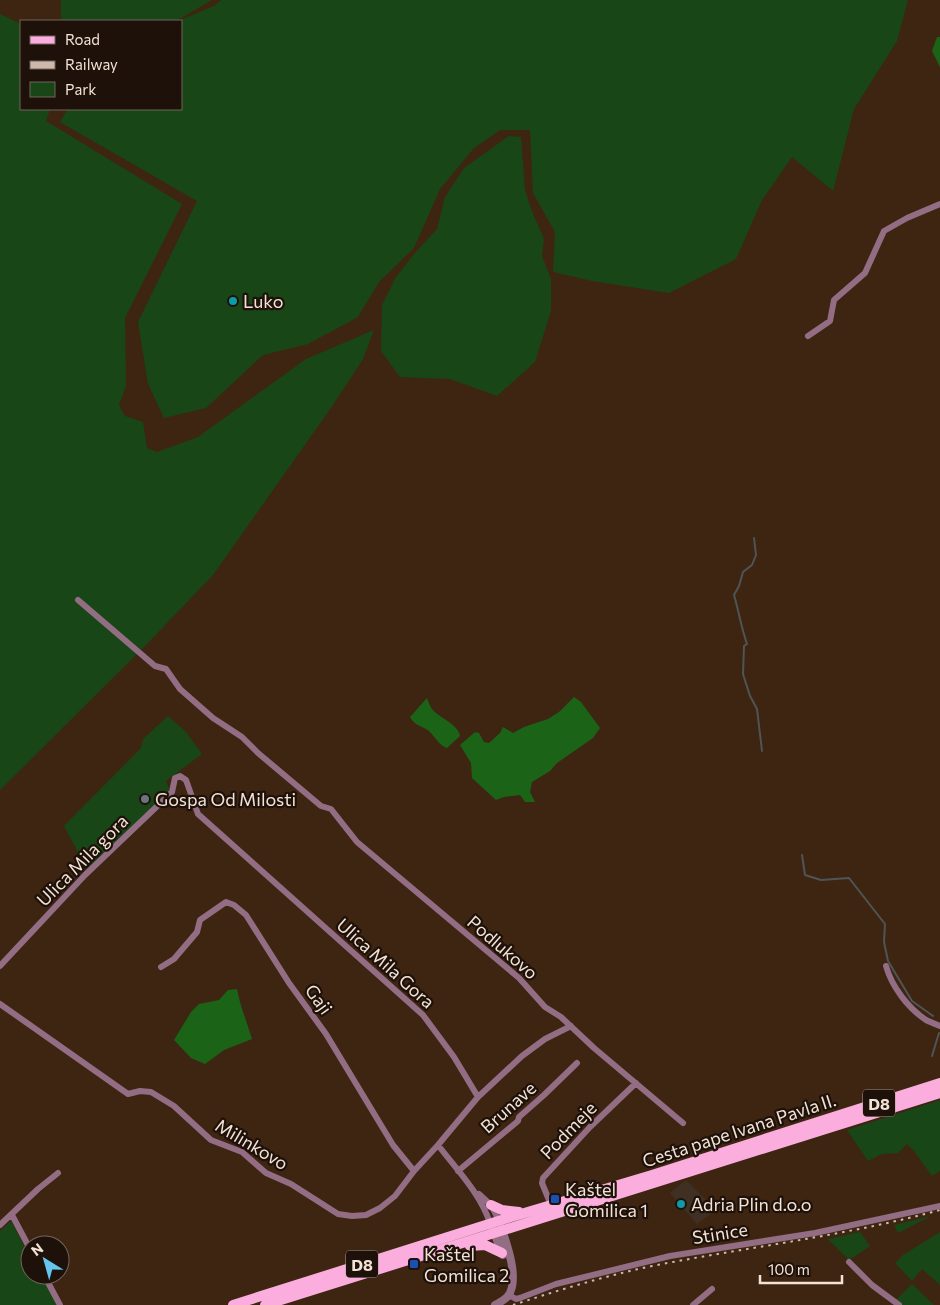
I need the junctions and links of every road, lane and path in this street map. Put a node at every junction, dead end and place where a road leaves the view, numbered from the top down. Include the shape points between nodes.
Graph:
1 (940, 204) edge
2 (808, 336) dead end
3 (78, 600) dead end
4 (180, 776) joint
5 (0, 966) edge
6 (886, 966) dead end
7 (161, 967) dead end
8 (0, 1004) edge
9 (571, 1026) junction
10 (940, 1026) edge
11 (577, 1062) dead end
12 (940, 1082) edge
13 (636, 1083) junction
14 (939, 1094) edge
15 (478, 1097) junction
16 (683, 1122) dead end
17 (438, 1145) junction
18 (414, 1170) junction
19 (458, 1171) junction
20 (58, 1173) dead end
21 (474, 1190) junction
22 (492, 1205) junction
23 (551, 1205) junction
24 (940, 1206) edge
25 (527, 1212) junction
26 (12, 1215) junction
27 (495, 1222) junction
28 (0, 1225) edge
29 (498, 1232) junction
30 (23, 1235) edge
31 (459, 1245) junction
32 (502, 1253) junction
33 (849, 1262) dead end
34 (512, 1272) junction
35 (49, 1285) edge
36 (712, 1289) dead end
37 (509, 1295) junction
38 (60, 1305) edge
39 (233, 1305) edge
40 (265, 1305) edge
41 (495, 1305) edge
42 (693, 1305) edge
43 (898, 1305) edge

1 - 2 street via 884,231 865,273 834,300 830,321
3 - 9 street, Podlukovo via 155,666 166,669 180,689 213,718 242,737 321,806 331,809 357,842 519,978 545,1007
4 - 5 street, Ulica Mila gora via 175,778 172,792 85,875
4 - 15 street, Ulica Mila Gora via 186,780 198,814 423,1015
6 - 10 street via 903,999 927,1021
7 - 18 street, Gaji via 174,959 197,932 200,920 226,902 234,905 246,915 326,1034 393,1145
8 - 18 street, Milinkovo via 128,1094 151,1092 174,1106 211,1140 242,1152 266,1173 291,1184 338,1214 366,1215 380,1208 395,1196
9 - 13 street, Podlukovo
9 - 15 street via 522,1056
11 - 19 street, Brunave via 518,1121
12 - 23 main road, Cesta pape Ivana Pavla II. / D8
13 - 16 street, Podlukovo
13 - 23 street, Podmeje via 543,1178
14 - 29 main road, Cesta pape Ivana Pavla II. / D8
15 - 17 street
17 - 18 street
17 - 19 street
19 - 21 street
20 - 26 street
21 - 22 street
21 - 27 street
22 - 25 main road via 502,1210
22 - 27 street
23 - 25 main road, Cesta pape Ivana Pavla II. / D8
24 - 37 street, Stinice via 814,1233 670,1256 556,1284 516,1299
25 - 27 main road, Cesta pape Ivana Pavla II. / D8
26 - 28 street
26 - 30 street
27 - 29 street
27 - 39 main road, Cesta pape Ivana Pavla II. / D8
29 - 31 main road, Cesta pape Ivana Pavla II. / D8
29 - 32 street
29 - 34 street
31 - 32 main road via 486,1245
31 - 40 main road, Cesta pape Ivana Pavla II. / D8
32 - 34 street
33 - 43 street
34 - 37 street via 513,1284
35 - 38 street
36 - 42 street
37 - 41 street

